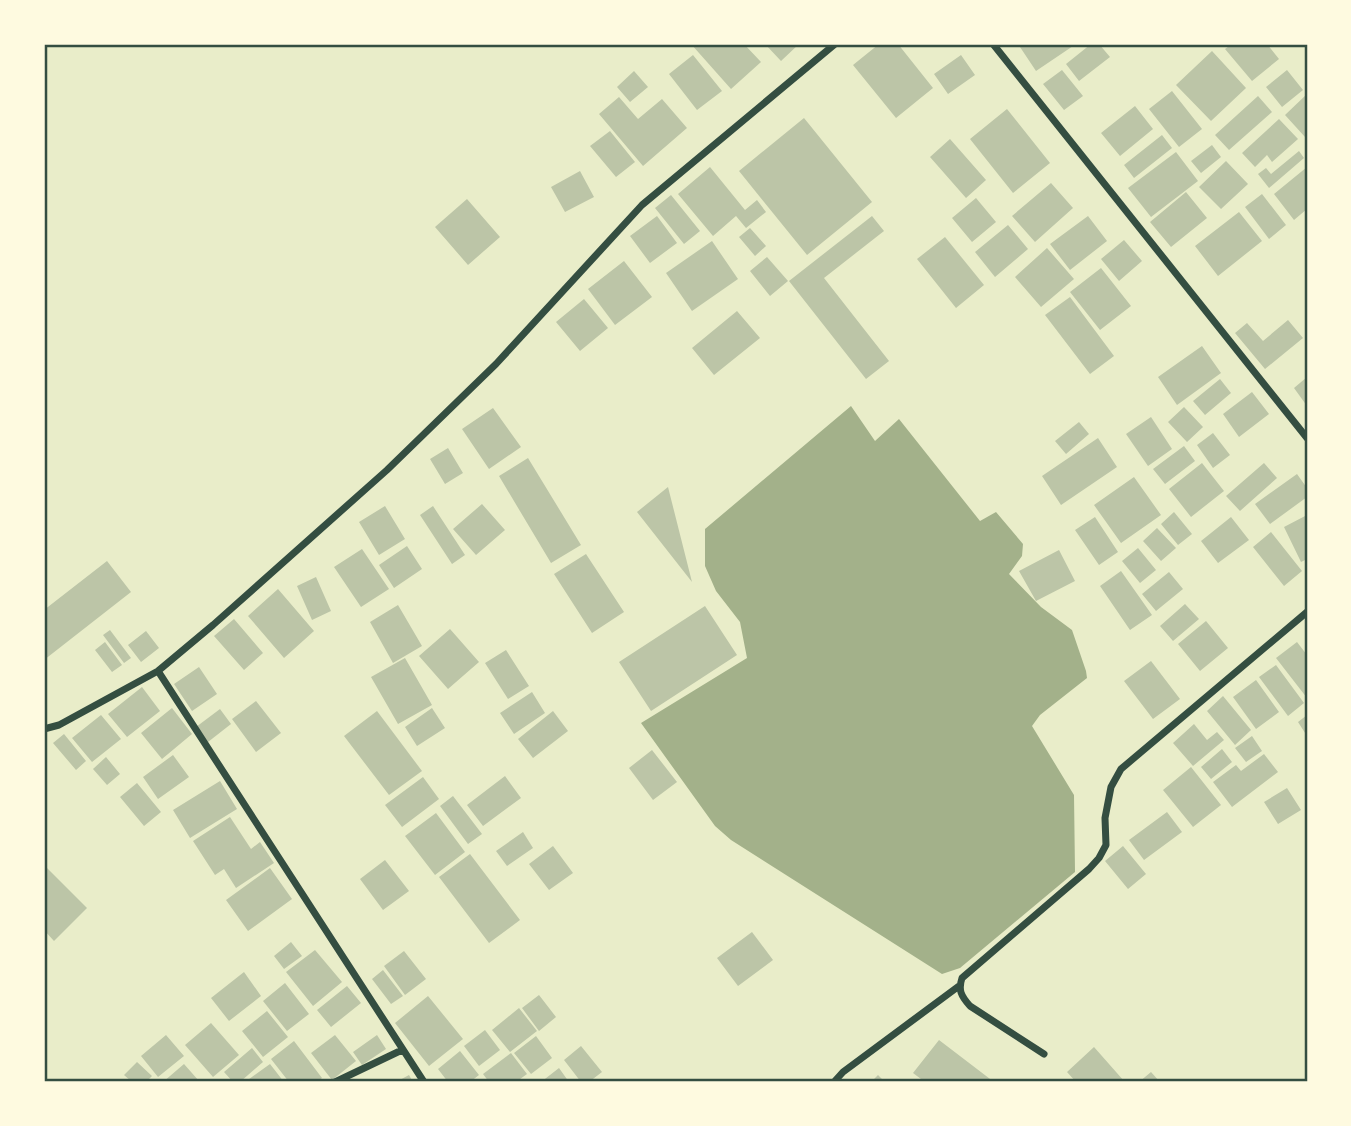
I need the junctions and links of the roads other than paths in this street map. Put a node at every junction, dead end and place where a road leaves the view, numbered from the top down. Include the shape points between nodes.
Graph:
1 (835, 44) edge
2 (993, 44) edge
3 (1307, 438) edge
4 (1307, 612) edge
5 (158, 671) junction
6 (44, 729) edge
7 (959, 986) junction
8 (402, 1050) junction
9 (1044, 1054) dead end
10 (335, 1082) edge
11 (424, 1082) edge
12 (834, 1082) edge

1 - 5 street via 642,205 495,364 387,470
2 - 3 street
4 - 7 street via 1121,769 1111,787 1106,845 1099,858 962,978
5 - 6 street
5 - 8 street
7 - 9 street via 970,1006
7 - 12 street
8 - 10 street
8 - 11 street

